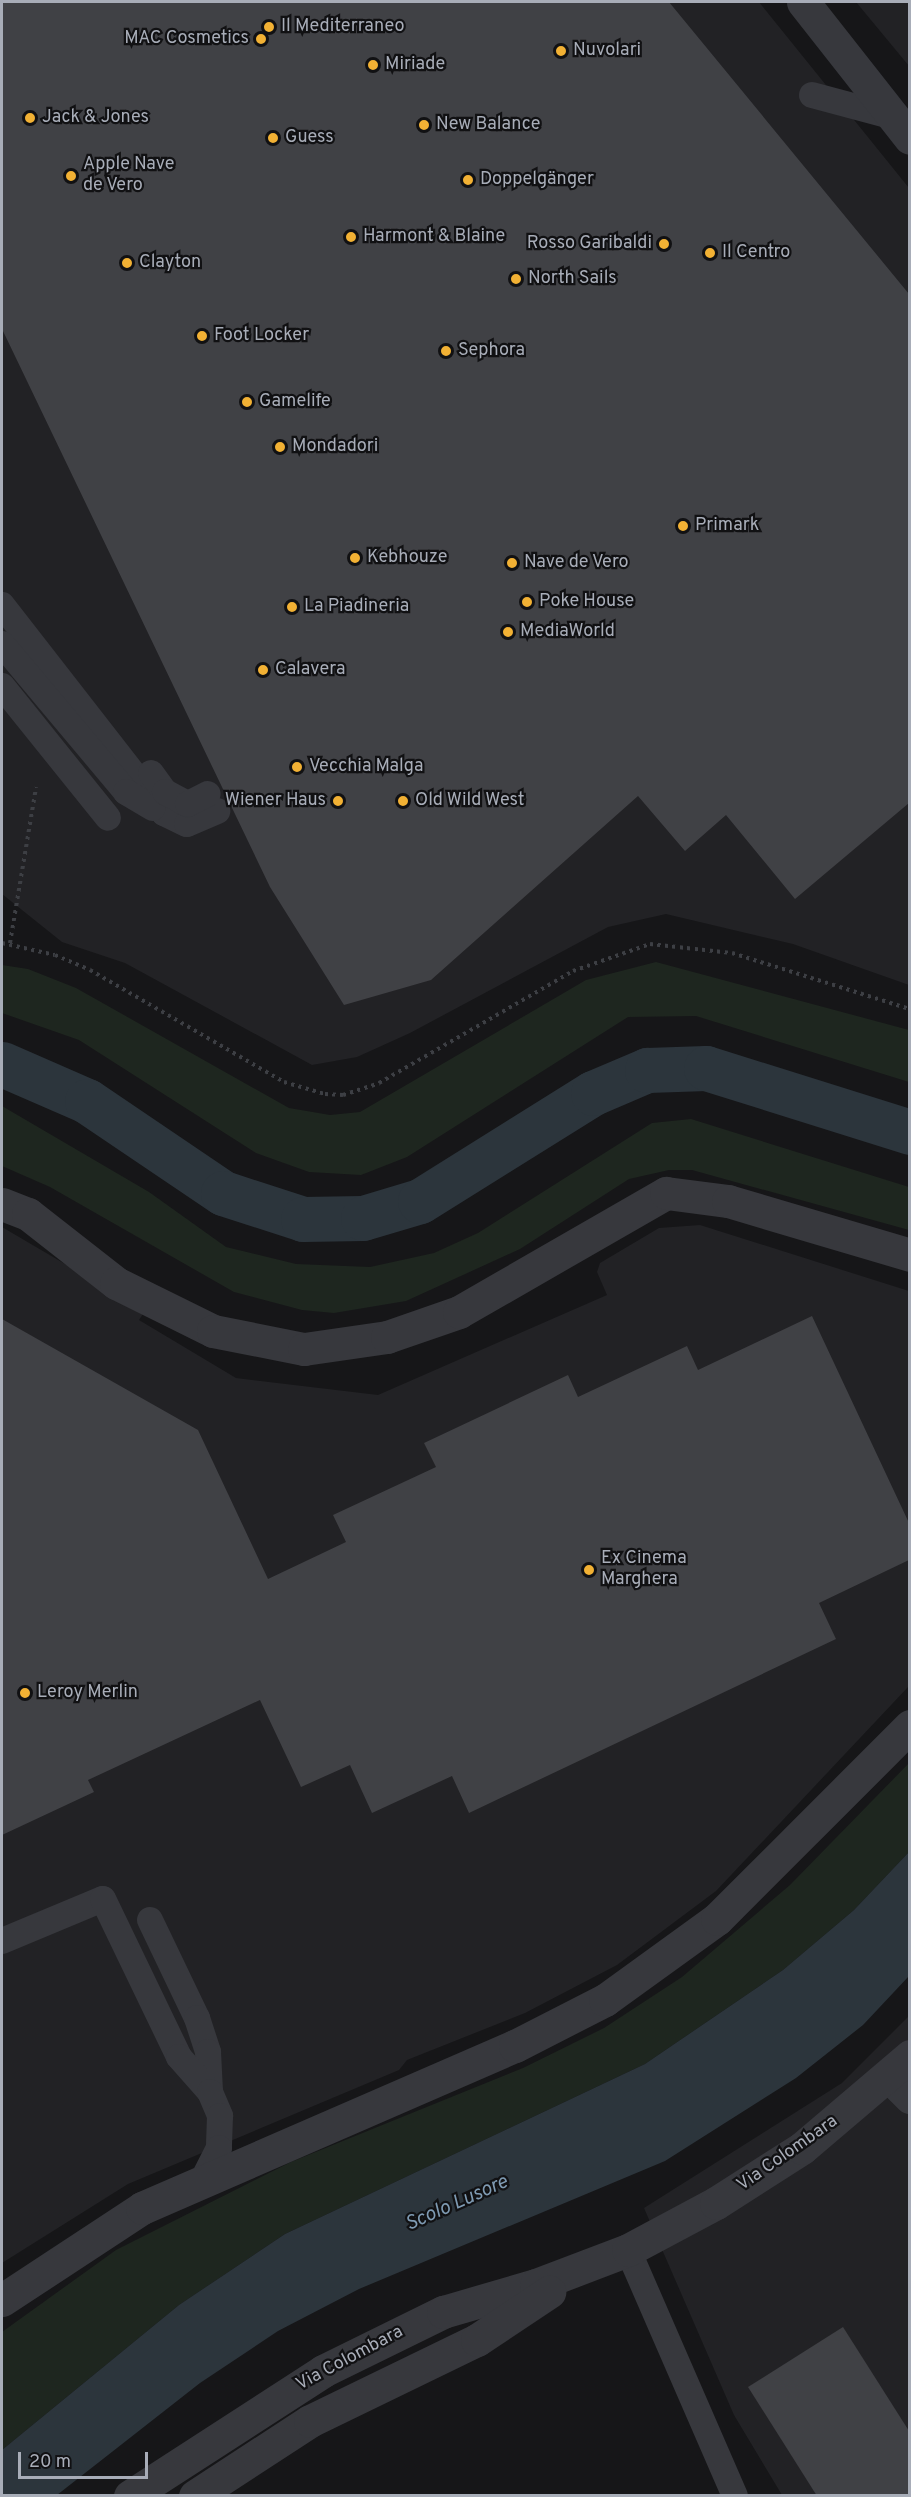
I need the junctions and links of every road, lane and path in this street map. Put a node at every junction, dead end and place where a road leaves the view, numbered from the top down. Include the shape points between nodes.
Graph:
1 (803, 2) edge
2 (812, 95) dead end
3 (902, 127) edge
4 (8, 601) edge
5 (2, 644) edge
6 (2, 686) edge
7 (38, 781) dead end
8 (164, 813) junction
9 (108, 818) dead end
10 (2, 943) edge
11 (10, 944) junction
12 (909, 1010) edge
13 (2, 1204) edge
14 (909, 1255) edge
15 (909, 1726) edge
16 (150, 1920) dead end
17 (2, 1941) edge
18 (903, 2076) edge
19 (210, 2092) junction
20 (203, 2179) junction
21 (628, 2250) junction
22 (590, 2265) junction
23 (2, 2300) edge
24 (130, 2496) edge
25 (195, 2496) edge
26 (735, 2496) edge

1 - 3 street
2 - 3 lane
4 - 8 lane
4 - 8 lane via 165,792 188,804 212,802 187,824
5 - 8 lane via 126,792
6 - 9 lane
7 - 11 path
10 - 11 path
11 - 12 path via 90,970 284,1082 325,1094 343,1095 380,1083 582,966 650,944 732,953
13 - 14 street via 28,1214 116,1283 213,1331 304,1349 387,1337 459,1312 666,1193 728,1201
15 - 20 street via 717,1919 605,2000 515,2046
16 - 19 lane via 197,2018 208,2052
17 - 19 lane via 103,1899 179,2057
18 - 21 street, Via Colombara via 802,2148
19 - 20 lane via 222,2132
20 - 23 street via 99,2233
21 - 22 street, Via Colombara
21 - 26 lane
22 - 24 street, Via Colombara via 443,2312 323,2371 217,2435
22 - 25 street, Via Colombara via 477,2340 310,2421

